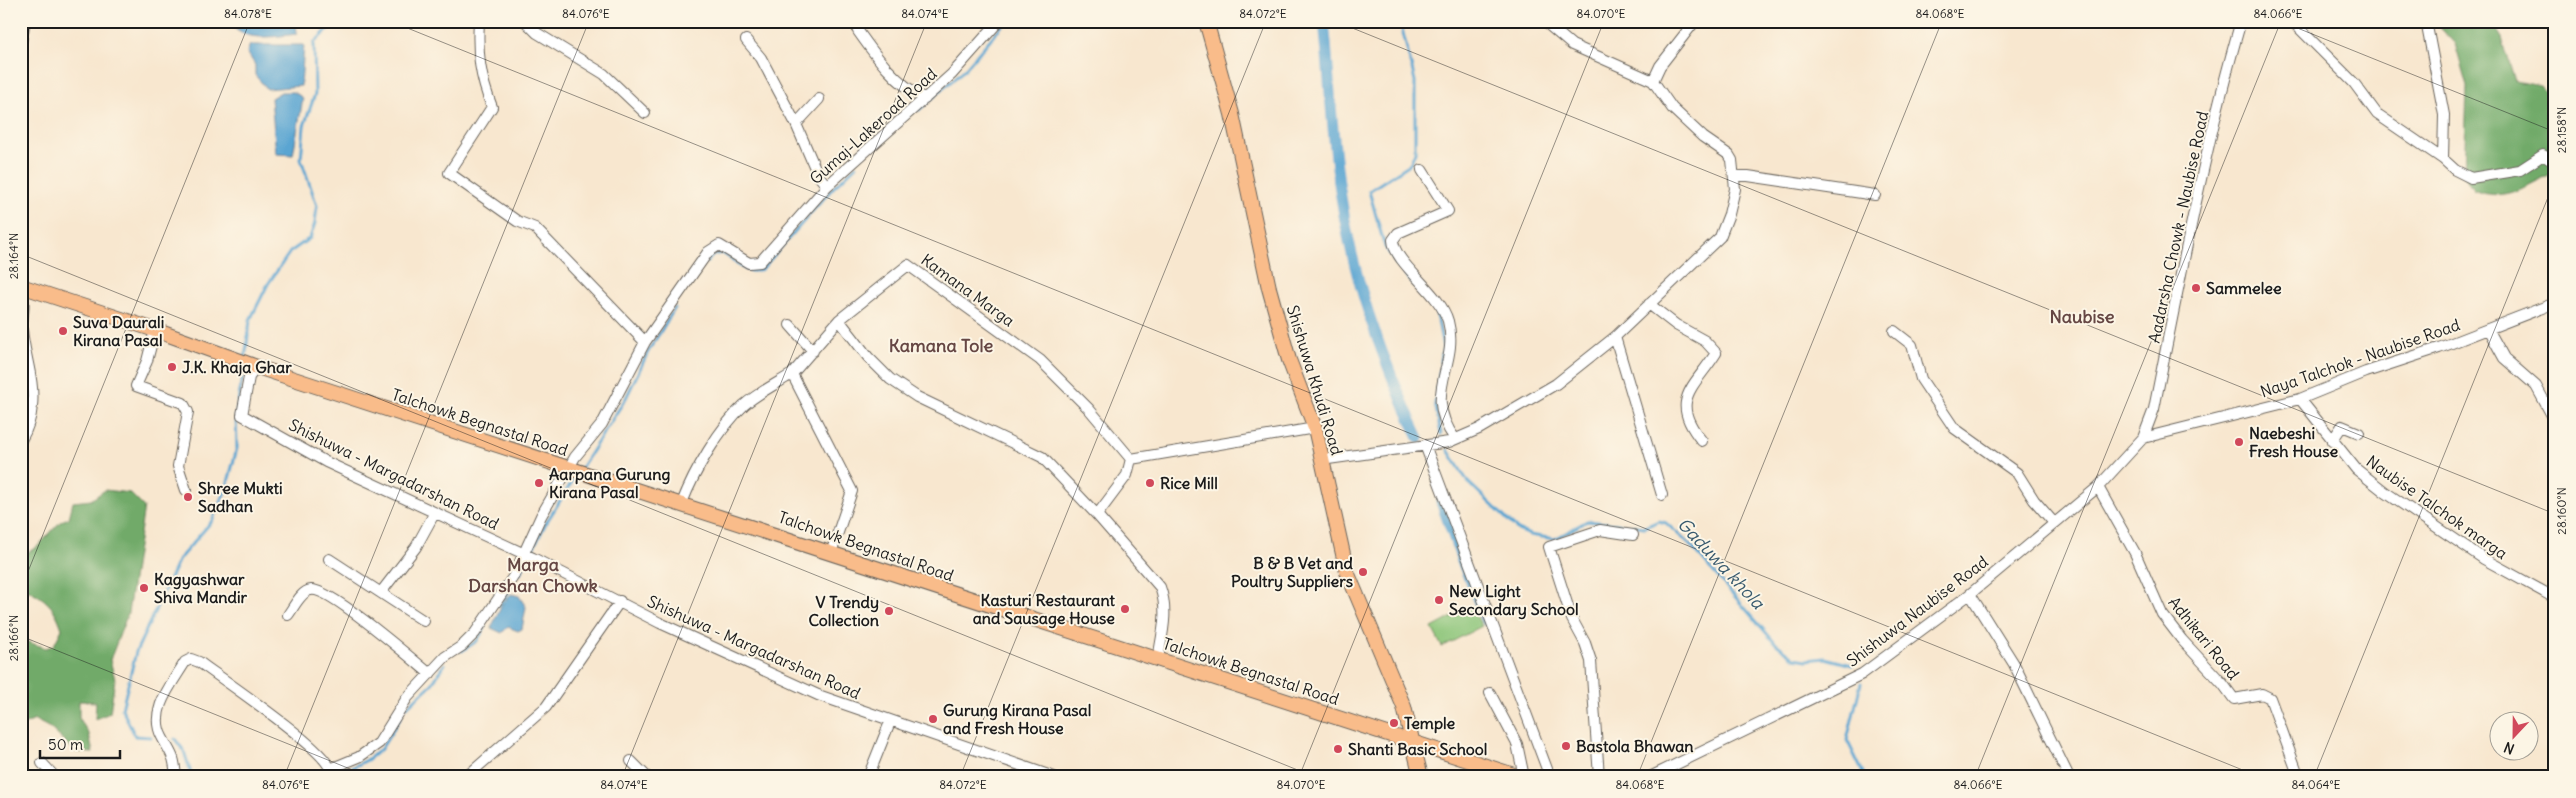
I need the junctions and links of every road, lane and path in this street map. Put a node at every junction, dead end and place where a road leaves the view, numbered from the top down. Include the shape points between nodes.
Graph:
1 (25, 21) edge
2 (479, 21) edge
3 (525, 21) edge
4 (859, 21) edge
5 (999, 21) edge
6 (1206, 21) edge
7 (1544, 21) edge
8 (1695, 21) edge
9 (2241, 21) edge
10 (2292, 21) edge
11 (2426, 21) edge
12 (746, 40) dead end
13 (21, 43) edge
14 (1653, 81) junction
15 (819, 99) dead end
16 (925, 99) junction
17 (645, 114) dead end
18 (796, 124) junction
19 (2443, 160) junction
20 (2555, 163) edge
21 (1422, 170) dead end
22 (1734, 176) junction
23 (827, 186) junction
24 (1875, 195) dead end
25 (21, 286) edge
26 (21, 295) edge
27 (1649, 304) junction
28 (2555, 304) edge
29 (839, 320) junction
30 (790, 325) dead end
31 (2488, 329) junction
32 (155, 330) junction
33 (1894, 331) dead end
34 (1615, 337) junction
35 (645, 342) junction
36 (812, 352) junction
37 (257, 367) junction
38 (792, 374) junction
39 (2300, 399) junction
40 (2555, 421) edge
41 (1315, 428) junction
42 (2359, 433) dead end
43 (2143, 438) junction
44 (21, 440) edge
45 (1455, 440) junction
46 (1702, 440) dead end
47 (2332, 441) junction
48 (1425, 445) junction
49 (1131, 459) junction
50 (1321, 460) junction
51 (569, 469) junction
52 (2098, 487) junction
53 (186, 490) dead end
54 (1662, 495) dead end
55 (682, 503) junction
56 (434, 514) junction
57 (1097, 515) junction
58 (2054, 523) junction
59 (1633, 535) dead end
60 (831, 553) junction
61 (529, 556) junction
62 (330, 559) dead end
63 (382, 591) junction
64 (1970, 594) junction
65 (2555, 598) edge
66 (620, 601) junction
67 (288, 615) dead end
68 (424, 621) dead end
69 (1158, 659) junction
70 (430, 674) junction
71 (1490, 693) dead end
72 (890, 722) junction
73 (1412, 742) junction
74 (631, 761) dead end
75 (42, 764) dead end
76 (330, 774) edge
77 (55, 777) edge
78 (176, 777) edge
79 (466, 777) edge
80 (648, 777) edge
81 (868, 777) edge
82 (1054, 777) edge
83 (1421, 777) edge
84 (1520, 777) edge
85 (1524, 777) edge
86 (1550, 777) edge
87 (1599, 777) edge
88 (1650, 777) edge
89 (2069, 777) edge
90 (2299, 777) edge

1 - 13 street
2 - 35 street via 481,79 492,107 449,172 517,221 535,228
3 - 17 street via 537,33 604,74
4 - 16 street via 858,31 884,66 910,91
5 - 16 street, Gumaj-Lakeroad Road
6 - 41 main road, Shishuwa Khudi Road via 1232,114 1269,288 1289,360
7 - 14 street via 1572,45
8 - 14 street via 1660,66
9 - 43 street, Aadarsha Chowk - Naubise Road via 2196,209 2154,409
10 - 19 street via 2354,83 2377,114
11 - 19 street via 2444,115
12 - 18 street via 761,58
14 - 22 street via 1672,108 1703,137 1729,155
15 - 18 street
16 - 23 street, Gumaj-Lakeroad Road
18 - 23 street via 818,175
19 - 20 street via 2471,178 2520,170 2543,155
21 - 45 street via 1448,211 1398,233 1393,244 1406,264 1436,297 1448,322 1448,358 1441,382 1440,409
22 - 24 street
22 - 27 street via 1736,189 1720,236
23 - 35 street, Gumaj-Lakeroad Road via 760,262 750,263 724,247 713,247
25 - 32 main road
26 - 44 street via 32,405
27 - 34 street
27 - 46 street via 1676,325 1705,341 1716,353 1686,397 1685,410 1690,427
28 - 31 street, Naya Talchok - Naubise Road
29 - 36 street, Kamana Marga
29 - 49 street, Kamana Marga via 908,265 1040,360 1089,409
29 - 57 street via 890,379 916,397 1042,458
30 - 36 street
31 - 39 street, Naya Talchok - Naubise Road
31 - 40 street via 2504,358 2536,386
32 - 37 main road, Talchowk Begnastal Road
32 - 53 street via 136,386 183,403 188,412 178,466
33 - 58 street via 1912,345 1921,380 1954,428 2017,473
34 - 45 street via 1556,384
34 - 54 street
35 - 51 street, Gumaj-Lakeroad Road via 602,424
36 - 38 street, Kamana Marga
37 - 51 main road, Talchowk Begnastal Road
37 - 56 street, Shishuwa - Margadarshan Road via 249,377 242,415 326,462
38 - 55 street, Kamana Marga via 743,406 713,445 690,482
38 - 60 street via 852,492
39 - 43 street, Naya Talchok - Naubise Road
39 - 47 street, Naubise Talchok marga
41 - 49 street
41 - 50 main road, Shishuwa Khudi Road
42 - 47 street via 2342,426
43 - 52 street, Shishuwa Naubise Road
45 - 48 street
47 - 65 street, Naubise Talchok marga via 2356,469 2412,511 2504,572
48 - 50 street
48 - 86 street
49 - 57 street via 1128,475
50 - 73 main road, Shishuwa Khudi Road via 1347,572 1404,707
51 - 55 main road, Talchowk Begnastal Road
51 - 61 street, Gumaj-Lakeroad Road via 541,516
52 - 58 street, Shishuwa Naubise Road
52 - 90 street, Adhikari Road via 2136,553 2156,604 2182,640 2234,699 2262,694 2270,698
55 - 60 main road, Talchowk Begnastal Road
56 - 61 street, Shishuwa - Margadarshan Road
56 - 63 street via 416,547
57 - 69 street via 1160,587 1166,616
58 - 64 street, Shishuwa Naubise Road
59 - 87 street via 1600,530 1550,547 1572,619 1591,661
60 - 69 main road, Talchowk Begnastal Road
61 - 66 street, Shishuwa - Margadarshan Road
61 - 70 street, Gumaj-Lakeroad Road via 470,640 445,657
62 - 63 street
63 - 68 street
64 - 88 street, Shishuwa Naubise Road via 1862,674
64 - 89 street via 2014,664
66 - 72 street, Shishuwa - Margadarshan Road via 660,623 818,695
66 - 79 street via 546,707
67 - 70 street via 306,591 313,589 327,595 385,636
69 - 73 main road, Talchowk Begnastal Road
70 - 76 street, Gumaj-Lakeroad Road via 407,698 379,743
71 - 85 street via 1517,744
72 - 81 street
72 - 82 street, Shishuwa - Margadarshan Road
73 - 83 main road, Shishuwa Khudi Road
73 - 84 main road, Talchowk Begnastal Road
74 - 80 street
75 - 77 street
76 - 78 street via 318,753 296,733 191,659 185,662 156,714 160,735 175,757

